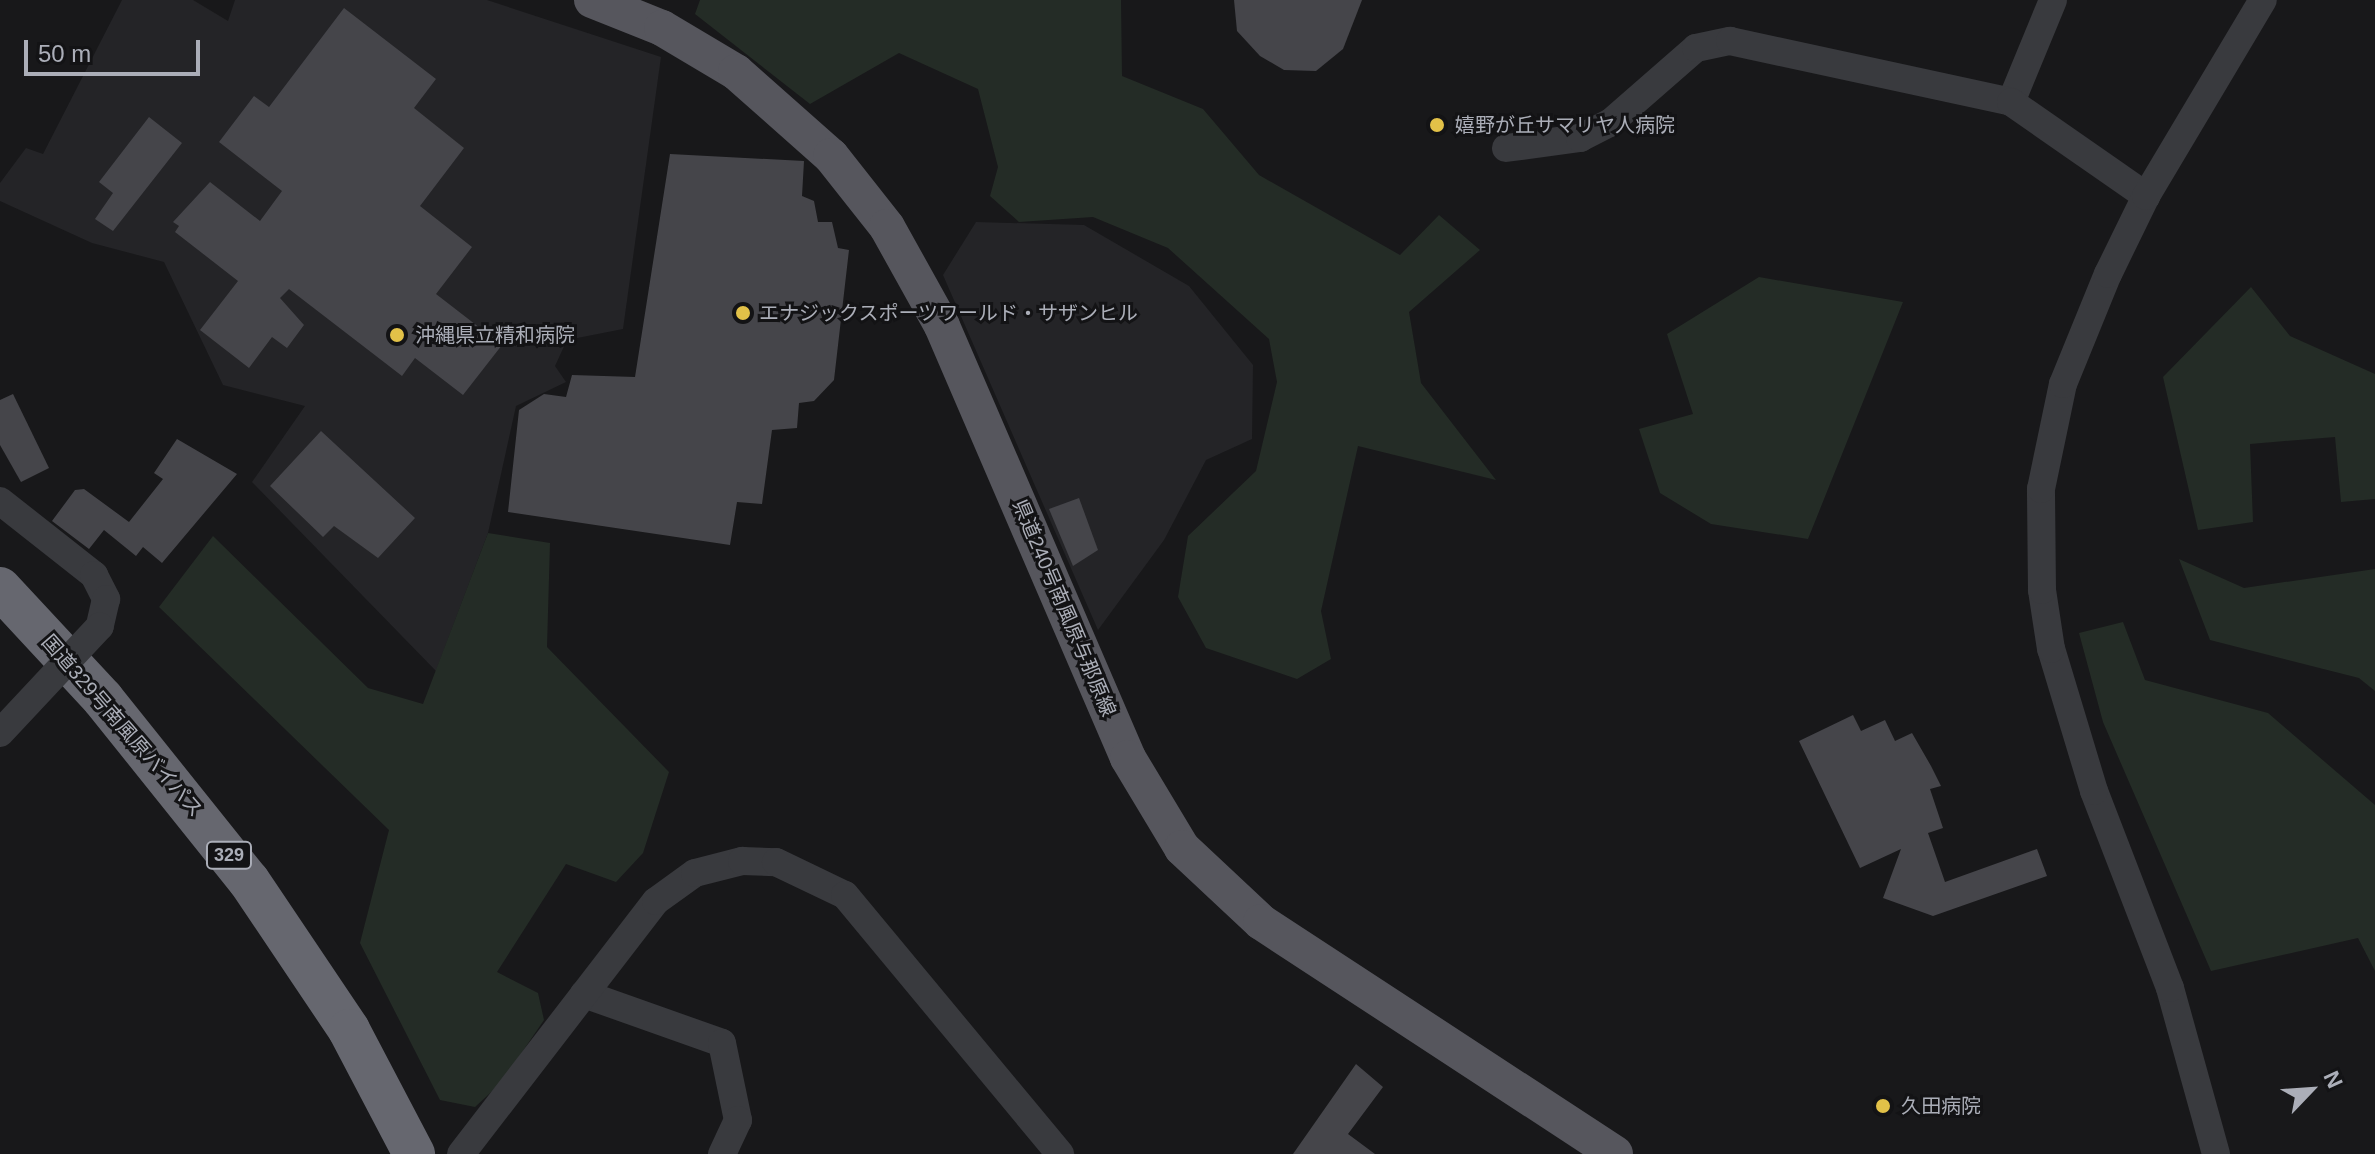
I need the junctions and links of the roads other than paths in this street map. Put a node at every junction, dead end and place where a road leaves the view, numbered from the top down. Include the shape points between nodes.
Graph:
1 (592, 0) edge
2 (2053, 0) edge
3 (2263, 0) edge
4 (2011, 102) junction
5 (1506, 148) dead end
6 (2146, 196) junction
7 (0, 501) edge
8 (0, 588) edge
9 (0, 733) edge
10 (584, 994) junction
11 (414, 1154) edge
12 (461, 1154) edge
13 (722, 1154) edge
14 (1060, 1154) edge
15 (1615, 1154) edge
16 (2216, 1154) edge

1 - 15 main road, 県道240号南風原与那原線 via 662,28 736,72 831,156 887,227 942,326 1128,758 1157,813 1205,873 1285,938
2 - 4 street
3 - 6 street
4 - 5 street via 1730,41 1696,48 1610,123 1580,138
4 - 6 street
6 - 16 street via 2081,334 2047,440 2041,489 2042,590 2068,714 2170,988
7 - 9 street, bridge via 94,575 106,599 100,626
8 - 11 highway, 国道329号南風原バイパス / 329 via 103,699 249,881 349,1030
10 - 12 street
10 - 13 street via 722,1043 738,1120
10 - 14 street via 639,920 684,878 742,861 788,866 845,895 880,931 1027,1122

